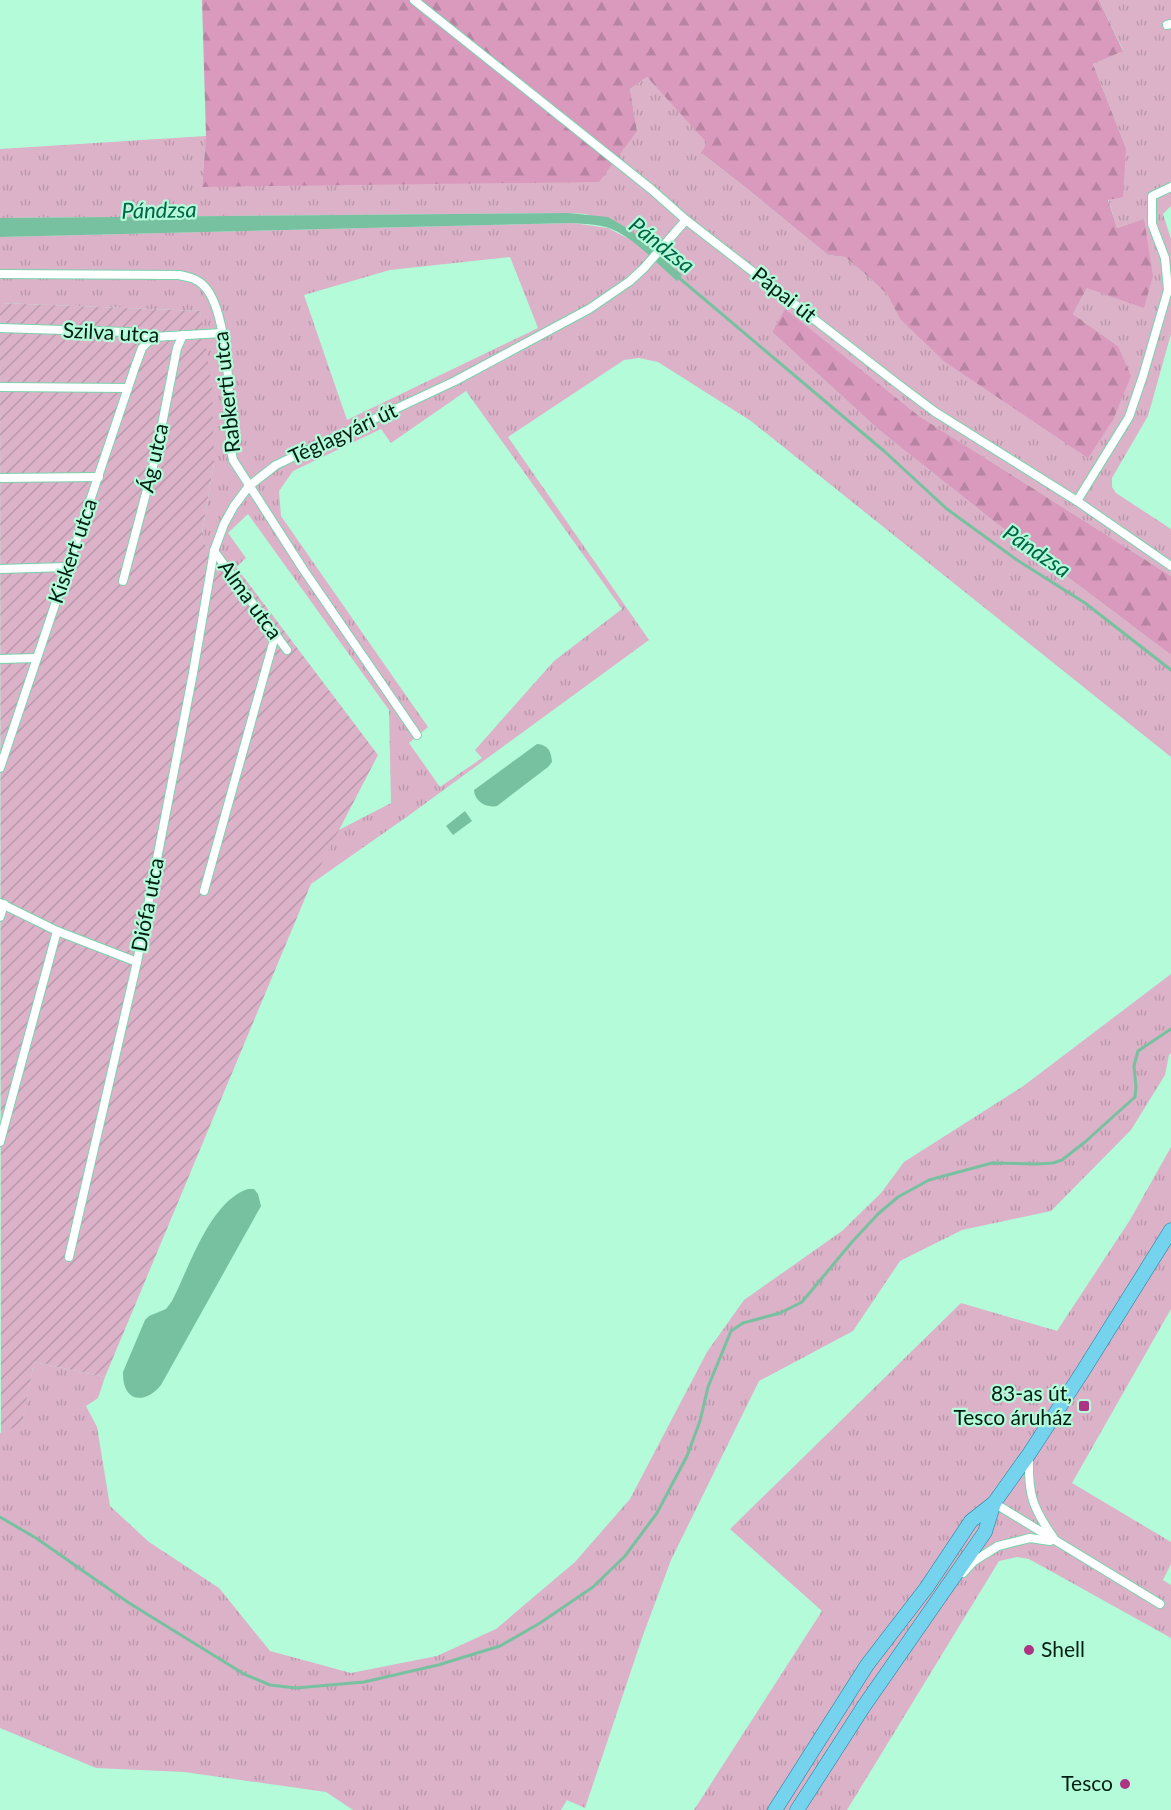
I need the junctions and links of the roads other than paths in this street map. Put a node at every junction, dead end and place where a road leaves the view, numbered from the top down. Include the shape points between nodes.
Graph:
1 (414, 0) edge
2 (1171, 187) edge
3 (686, 220) junction
4 (0, 274) edge
5 (0, 328) edge
6 (222, 333) junction
7 (183, 335) junction
8 (153, 337) junction
9 (0, 387) edge
10 (128, 388) junction
11 (99, 477) junction
12 (0, 478) edge
13 (249, 486) junction
14 (1077, 501) junction
15 (214, 551) junction
16 (1171, 566) edge
17 (68, 567) junction
18 (0, 569) edge
19 (123, 581) dead end
20 (275, 636) junction
21 (287, 650) dead end
22 (36, 657) junction
23 (0, 659) edge
24 (417, 735) dead end
25 (10, 741) junction
26 (0, 742) edge
27 (0, 768) edge
28 (204, 891) dead end
29 (2, 904) edge
30 (0, 917) edge
31 (57, 931) junction
32 (137, 962) junction
33 (0, 1142) edge
34 (1171, 1230) edge
35 (69, 1257) dead end
36 (1029, 1454) junction
37 (994, 1503) junction
38 (1057, 1542) junction
39 (944, 1594) junction
40 (1160, 1604) dead end
41 (775, 1810) edge
42 (797, 1810) edge

1 - 3 street, Pápai út
2 - 14 street via 1152,196 1152,225 1165,258 1168,290 1156,334 1129,417
3 - 13 street, Téglagyári út via 644,268 589,309 456,381 276,465
3 - 14 street, Pápai út via 935,412
4 - 6 street, Rabkerti utca via 192,278 210,293
5 - 8 street, Szilva utca via 128,332
6 - 7 street, Szilva utca
6 - 13 street, Rabkerti utca via 229,390 229,445
7 - 8 street, Szilva utca
7 - 19 street, Ág utca
8 - 10 street, Kiskert utca via 142,348
9 - 10 street
10 - 11 street, Kiskert utca
11 - 12 street
11 - 17 street, Kiskert utca
13 - 15 street via 224,524
13 - 24 street
14 - 16 street, Pápai út
15 - 20 street, Alma utca
15 - 32 street, Diófa utca
17 - 18 street
17 - 22 street, Kiskert utca
20 - 21 street, Alma utca
20 - 28 street
22 - 23 street
22 - 25 street, Kiskert utca
25 - 26 street
25 - 27 street, Kiskert utca
29 - 30 street
29 - 31 street
31 - 32 street
31 - 33 street
32 - 35 street, Diófa utca
34 - 36 main road
36 - 37 main road
36 - 38 street via 1028,1484 1034,1507
37 - 38 street
37 - 39 main road via 986,1532
37 - 41 main road via 971,1521 867,1665
38 - 39 street via 1030,1538 998,1546 974,1561
38 - 40 street
39 - 42 main road via 864,1706

